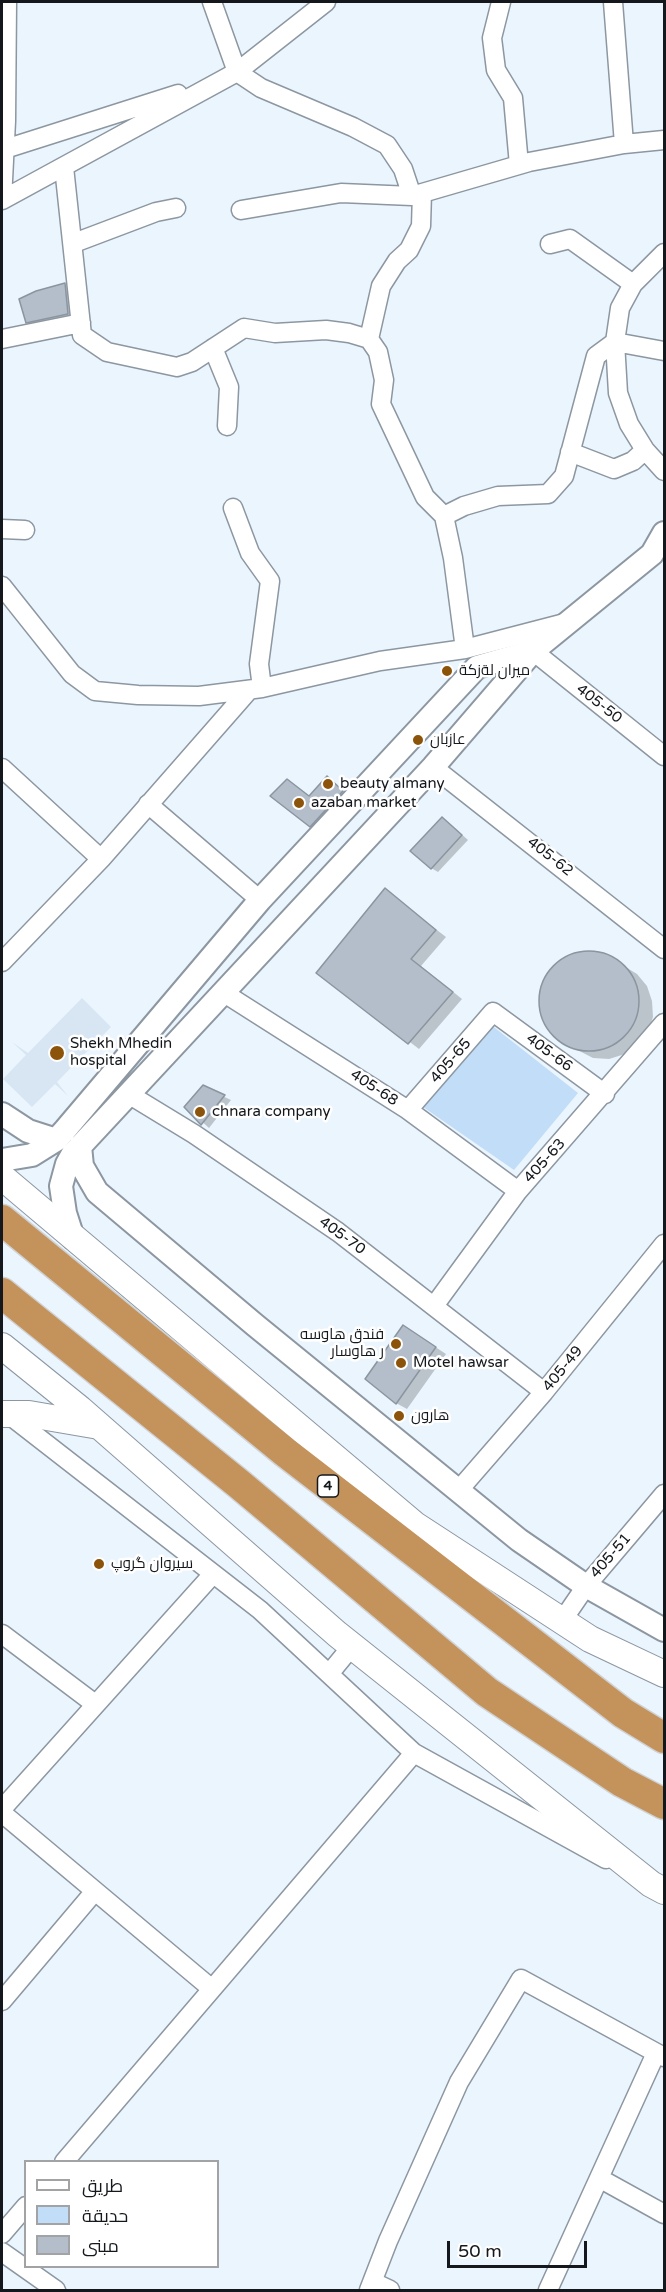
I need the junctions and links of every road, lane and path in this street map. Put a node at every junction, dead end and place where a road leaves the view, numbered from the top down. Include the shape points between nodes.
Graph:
1 (7, 2) edge
2 (212, 2) edge
3 (326, 2) edge
4 (501, 2) edge
5 (613, 2) edge
6 (301, 8) edge
7 (237, 72) junction
8 (215, 82) junction
9 (4, 121) edge
10 (664, 140) edge
11 (624, 144) junction
12 (5, 148) junction
13 (519, 165) junction
14 (64, 167) junction
15 (417, 195) junction
16 (2, 200) edge
17 (176, 208) dead end
18 (241, 210) dead end
19 (74, 243) junction
20 (550, 244) dead end
21 (664, 253) edge
22 (633, 284) junction
23 (81, 323) junction
24 (2, 339) edge
25 (369, 339) junction
26 (615, 342) junction
27 (213, 348) junction
28 (664, 351) edge
29 (227, 426) dead end
30 (645, 450) junction
31 (570, 452) junction
32 (664, 471) edge
33 (233, 508) dead end
34 (444, 516) junction
35 (2, 529) edge
36 (25, 530) dead end
37 (664, 533) edge
38 (2, 589) edge
39 (565, 623) junction
40 (465, 649) junction
41 (533, 651) junction
42 (256, 689) junction
43 (664, 756) edge
44 (433, 767) junction
45 (2, 768) edge
46 (148, 804) junction
47 (100, 859) junction
48 (260, 900) junction
49 (664, 949) edge
50 (2, 962) edge
51 (224, 993) junction
52 (493, 1012) joint
53 (664, 1023) edge
54 (605, 1094) junction
55 (130, 1095) junction
56 (408, 1110) junction
57 (2, 1114) edge
58 (56, 1140) junction
59 (80, 1146) junction
60 (2, 1160) edge
61 (2, 1177) edge
62 (518, 1191) junction
63 (2, 1220) edge
64 (74, 1238) junction
65 (662, 1253) edge
66 (2, 1293) edge
67 (434, 1306) junction
68 (2, 1346) edge
69 (544, 1392) junction
70 (5, 1414) edge
71 (99, 1426) junction
72 (458, 1491) junction
73 (664, 1494) edge
74 (415, 1525) junction
75 (213, 1574) junction
76 (443, 1575) junction
77 (586, 1586) junction
78 (562, 1621) junction
79 (664, 1630) edge
80 (2, 1634) edge
81 (352, 1646) junction
82 (329, 1674) junction
83 (664, 1674) edge
84 (95, 1704) junction
85 (664, 1738) edge
86 (414, 1753) junction
87 (664, 1804) edge
88 (2, 1811) edge
89 (658, 1888) edge
90 (95, 1891) junction
91 (212, 1989) junction
92 (2, 2001) edge
93 (660, 2055) edge
94 (66, 2160) edge
95 (599, 2178) junction
96 (24, 2208) edge
97 (664, 2214) edge
98 (2, 2234) edge
99 (2, 2252) edge
100 (24, 2267) edge
101 (25, 2268) edge
102 (371, 2286) edge
103 (56, 2290) edge
104 (390, 2290) edge
105 (548, 2290) edge

1 - 9 street
2 - 7 street
3 - 6 street
4 - 13 street via 493,49 496,70 513,98
5 - 11 street
6 - 7 street
7 - 8 street
7 - 15 street via 261,88 387,145
8 - 12 street
8 - 14 street
9 - 12 street
10 - 11 street
11 - 13 street
12 - 16 street
13 - 15 street
14 - 16 street
14 - 19 street
15 - 18 street via 341,194
15 - 25 street via 421,226 409,250 381,286
17 - 19 street
19 - 23 street
20 - 22 street via 570,239
21 - 22 street
22 - 26 street via 620,308
23 - 24 street
23 - 27 street via 82,335 107,352 177,367
25 - 27 street via 326,330 275,333 244,328
25 - 34 street via 378,352 384,380 381,404 425,497
26 - 28 street
26 - 30 street via 618,393 629,424
26 - 31 street via 596,356
27 - 29 street via 229,387
30 - 31 street via 633,461 614,469
30 - 32 street
31 - 34 street via 564,476 548,494 498,496
33 - 42 street via 250,552 270,581
34 - 40 street
35 - 36 street
37 - 39 street via 652,554
38 - 42 street via 72,674 95,691 199,696
39 - 40 street
39 - 41 street
40 - 42 street via 380,661
41 - 43 street, 405-50
41 - 44 street
41 - 48 street via 477,667
42 - 46 street
44 - 49 street, 405-62
44 - 51 street
45 - 47 street
46 - 47 street
46 - 48 street
47 - 50 street
48 - 58 street
51 - 55 street
51 - 56 street, 405-68
52 - 54 street, 405-66
52 - 56 street, 405-65
53 - 54 street, 405-63
54 - 62 street, 405-63
55 - 59 street
55 - 67 street, 405-70 via 338,1232
56 - 62 street, 405-68
57 - 58 street via 28,1131
58 - 60 street via 32,1155
59 - 64 street via 67,1164 61,1186 64,1213
59 - 72 street via 86,1176 104,1199
61 - 64 main road
62 - 67 street, 405-63
63 - 76 highway, 4 via 285,1452
64 - 74 main road
65 - 69 street, 405-49
66 - 87 highway via 239,1484 487,1692 622,1782
67 - 69 street, 405-70
68 - 71 main road
69 - 72 street, 405-49
70 - 71 main road via 29,1414
70 - 75 street
71 - 81 main road
72 - 77 street
73 - 77 street, 405-51
74 - 76 highway
74 - 78 main road
75 - 82 street
75 - 84 street
76 - 85 highway, 4 via 623,1713
77 - 78 street, 405-51
77 - 79 street
78 - 83 main road via 590,1639
80 - 84 street
81 - 82 street
81 - 89 main road
82 - 86 street
84 - 88 street
86 - 89 street
86 - 91 street
88 - 90 street
90 - 91 street
90 - 92 street
91 - 94 street
93 - 95 street
93 - 102 street via 521,1979 459,2082
95 - 97 street
95 - 105 street
96 - 98 street
99 - 100 street
101 - 103 street
102 - 104 street

